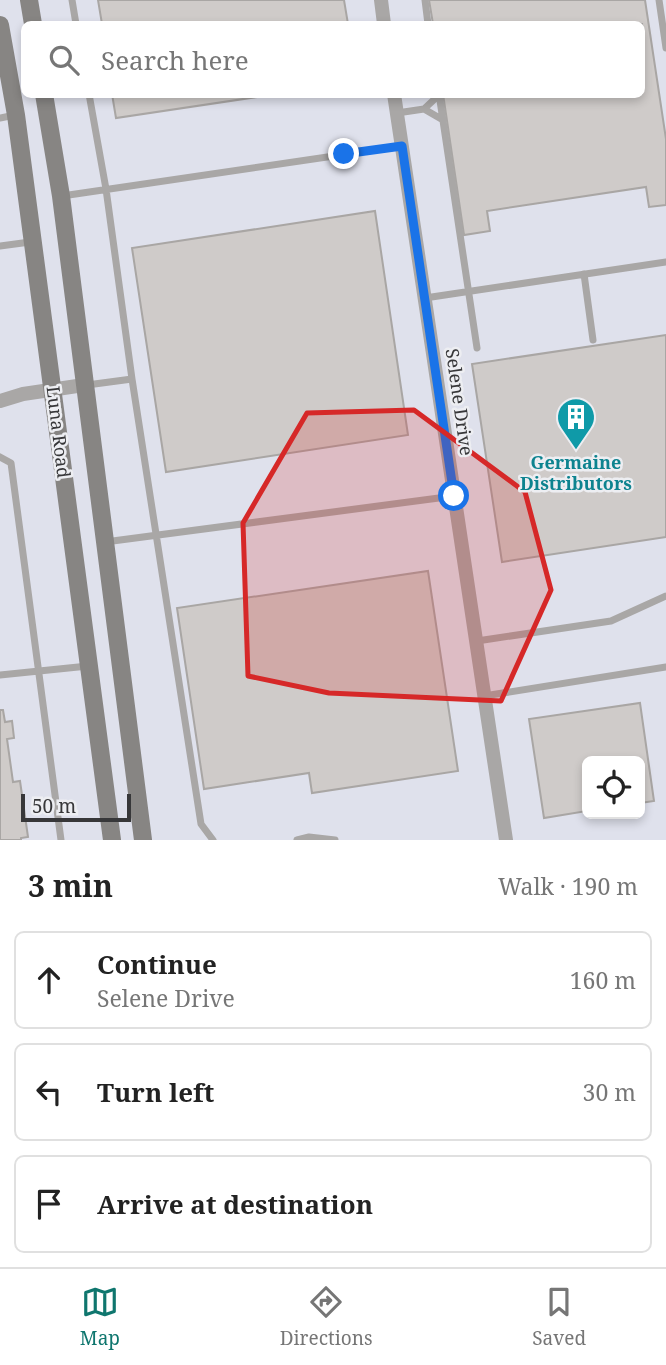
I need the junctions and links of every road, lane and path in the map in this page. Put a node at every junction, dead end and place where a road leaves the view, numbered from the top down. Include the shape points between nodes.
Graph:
1 (29, 0) edge
2 (72, 0) edge
3 (381, 0) edge
4 (425, 0) edge
5 (659, 0) edge
6 (32, 21) edge
7 (76, 21) edge
8 (384, 21) edge
9 (428, 21) edge
10 (0, 25) edge
11 (666, 48) edge
12 (5, 76) edge
13 (45, 98) edge
14 (90, 98) edge
15 (395, 98) edge
16 (435, 98) edge
17 (440, 98) edge
18 (425, 109) junction
19 (397, 113) junction
20 (8, 117) edge
21 (443, 120) junction
22 (402, 146) junction
23 (106, 189) junction
24 (61, 196) junction
25 (33, 241) junction
26 (0, 246) edge
27 (666, 262) edge
28 (584, 274) junction
29 (469, 292) junction
30 (425, 298) junction
31 (593, 340) dead end
32 (477, 348) dead end
33 (132, 379) junction
34 (84, 385) junction
35 (53, 389) junction
36 (0, 401) edge
37 (0, 457) edge
38 (454, 496) junction
39 (157, 535) junction
40 (104, 542) junction
41 (666, 596) edge
42 (476, 641) junction
43 (89, 666) junction
44 (666, 667) edge
45 (37, 671) junction
46 (0, 676) edge
47 (484, 696) junction
48 (144, 838) edge
49 (61, 840) edge
50 (112, 840) edge
51 (213, 840) edge
52 (297, 840) edge
53 (335, 840) edge
54 (506, 840) edge

1 - 6 main road
2 - 7 lane
3 - 8 street
4 - 9 lane
5 - 11 lane
10 - 12 main road, Luna Road
12 - 20 main road, Luna Road
13 - 24 main road, Luna Road
14 - 23 lane
15 - 19 street, Selene Drive
16 - 18 lane
17 - 21 lane
18 - 19 lane
18 - 21 lane
19 - 22 street, Selene Drive
20 - 25 main road, Luna Road
21 - 29 lane
22 - 23 lane
22 - 30 street, Selene Drive
23 - 24 lane
23 - 33 lane
24 - 34 main road, Luna Road
25 - 26 lane
25 - 35 main road, Luna Road
27 - 28 lane
28 - 29 lane
28 - 31 lane
29 - 30 lane
29 - 32 lane
30 - 38 street, Selene Drive
33 - 34 lane
33 - 39 lane
34 - 35 street
34 - 40 main road, Luna Road
35 - 36 street
35 - 43 main road, Luna Road
37 - 45 lane via 11,463
38 - 39 lane
38 - 42 street, Selene Drive
39 - 40 lane
39 - 51 lane via 201,824
40 - 48 main road, Luna Road
41 - 42 lane via 611,621
42 - 47 street, Selene Drive
43 - 45 lane
43 - 50 main road, Luna Road
44 - 47 lane
45 - 46 lane
45 - 49 lane
47 - 54 street, Selene Drive
52 - 53 lane

